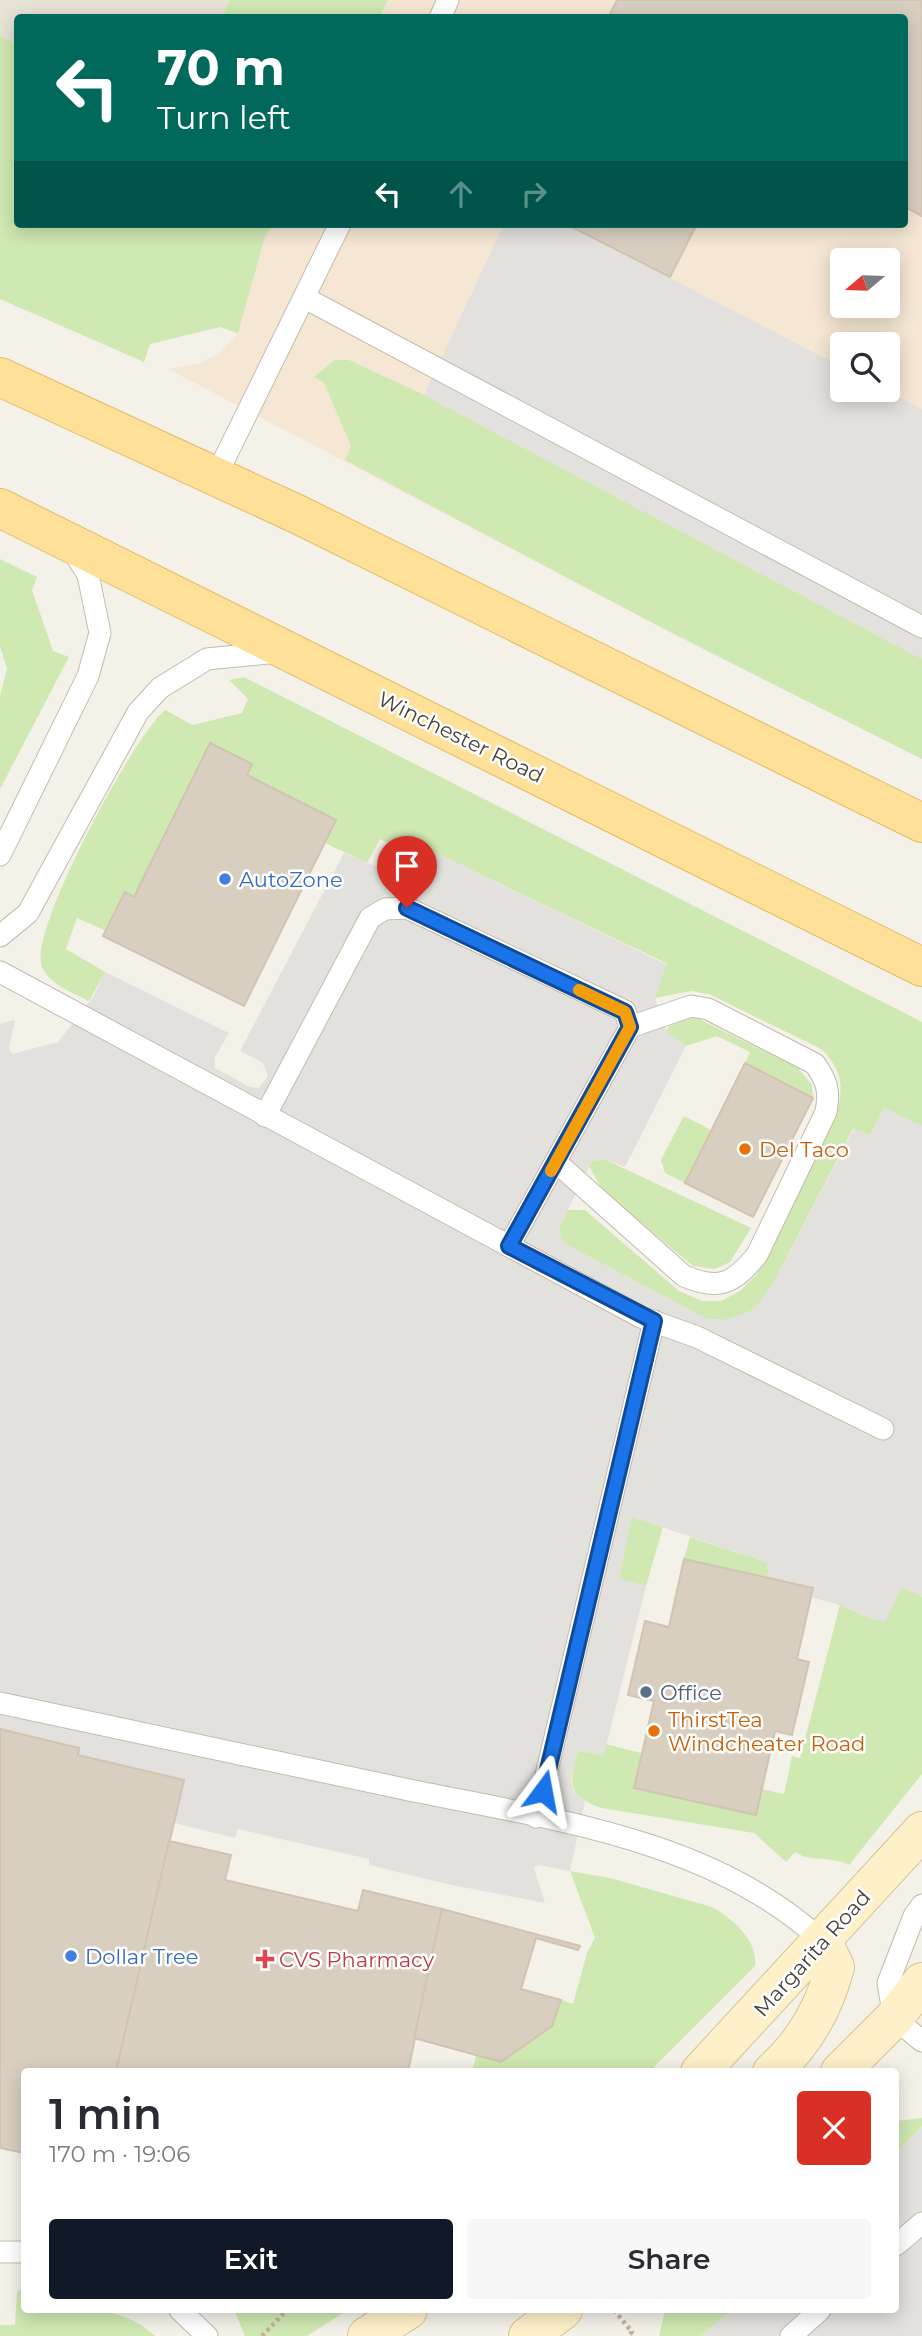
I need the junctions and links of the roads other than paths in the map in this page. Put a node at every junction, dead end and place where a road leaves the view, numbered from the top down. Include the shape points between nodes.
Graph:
1 (338, 228) edge
2 (304, 298) junction
3 (0, 377) edge
4 (216, 477) junction
5 (0, 508) edge
6 (67, 541) junction
7 (922, 627) edge
8 (286, 651) junction
9 (922, 822) edge
10 (0, 855) edge
11 (0, 936) edge
12 (922, 967) edge
13 (0, 972) edge
14 (630, 1027) junction
15 (265, 1116) junction
16 (556, 1162) junction
17 (509, 1246) junction
18 (654, 1321) junction
19 (883, 1429) dead end
20 (0, 1703) edge
21 (537, 1817) junction
22 (922, 1831) edge
23 (922, 1905) edge
24 (823, 1942) junction
25 (922, 1982) edge
26 (908, 2030) edge
27 (704, 2068) edge
28 (776, 2068) edge
29 (846, 2068) edge
30 (922, 2222) edge
31 (899, 2242) edge
32 (0, 2252) edge
33 (21, 2252) edge
34 (183, 2313) edge
35 (403, 2313) edge
36 (817, 2313) edge
37 (207, 2336) edge
38 (367, 2336) edge
39 (791, 2336) edge

1 - 2 lane
2 - 4 lane
2 - 7 lane
3 - 4 main road
4 - 9 main road
5 - 6 main road, Winchester Road
6 - 8 main road, Winchester Road
6 - 10 lane via 88,575 100,633 88,676
8 - 11 lane via 207,659 160,688 138,712 28,913
8 - 12 main road, Winchester Road
13 - 15 lane
14 - 15 lane via 625,1012 613,1006 407,908 384,909 370,918
14 - 16 lane
14 - 16 lane via 691,1006 708,1009 815,1064 825,1077 830,1093 826,1112 757,1255 740,1275 723,1284 703,1284 684,1276
15 - 17 lane
16 - 17 lane
17 - 18 lane
18 - 19 lane via 697,1337
18 - 21 lane
20 - 21 lane
21 - 24 lane via 666,1850 720,1871 784,1908
22 - 24 main road, Margarita Road
23 - 26 lane via 888,1983
24 - 27 main road, Margarita Road
24 - 28 main road via 835,1967 823,2008
25 - 26 main road
26 - 29 main road
30 - 31 lane
32 - 33 lane
34 - 37 lane
35 - 38 main road
36 - 39 lane

